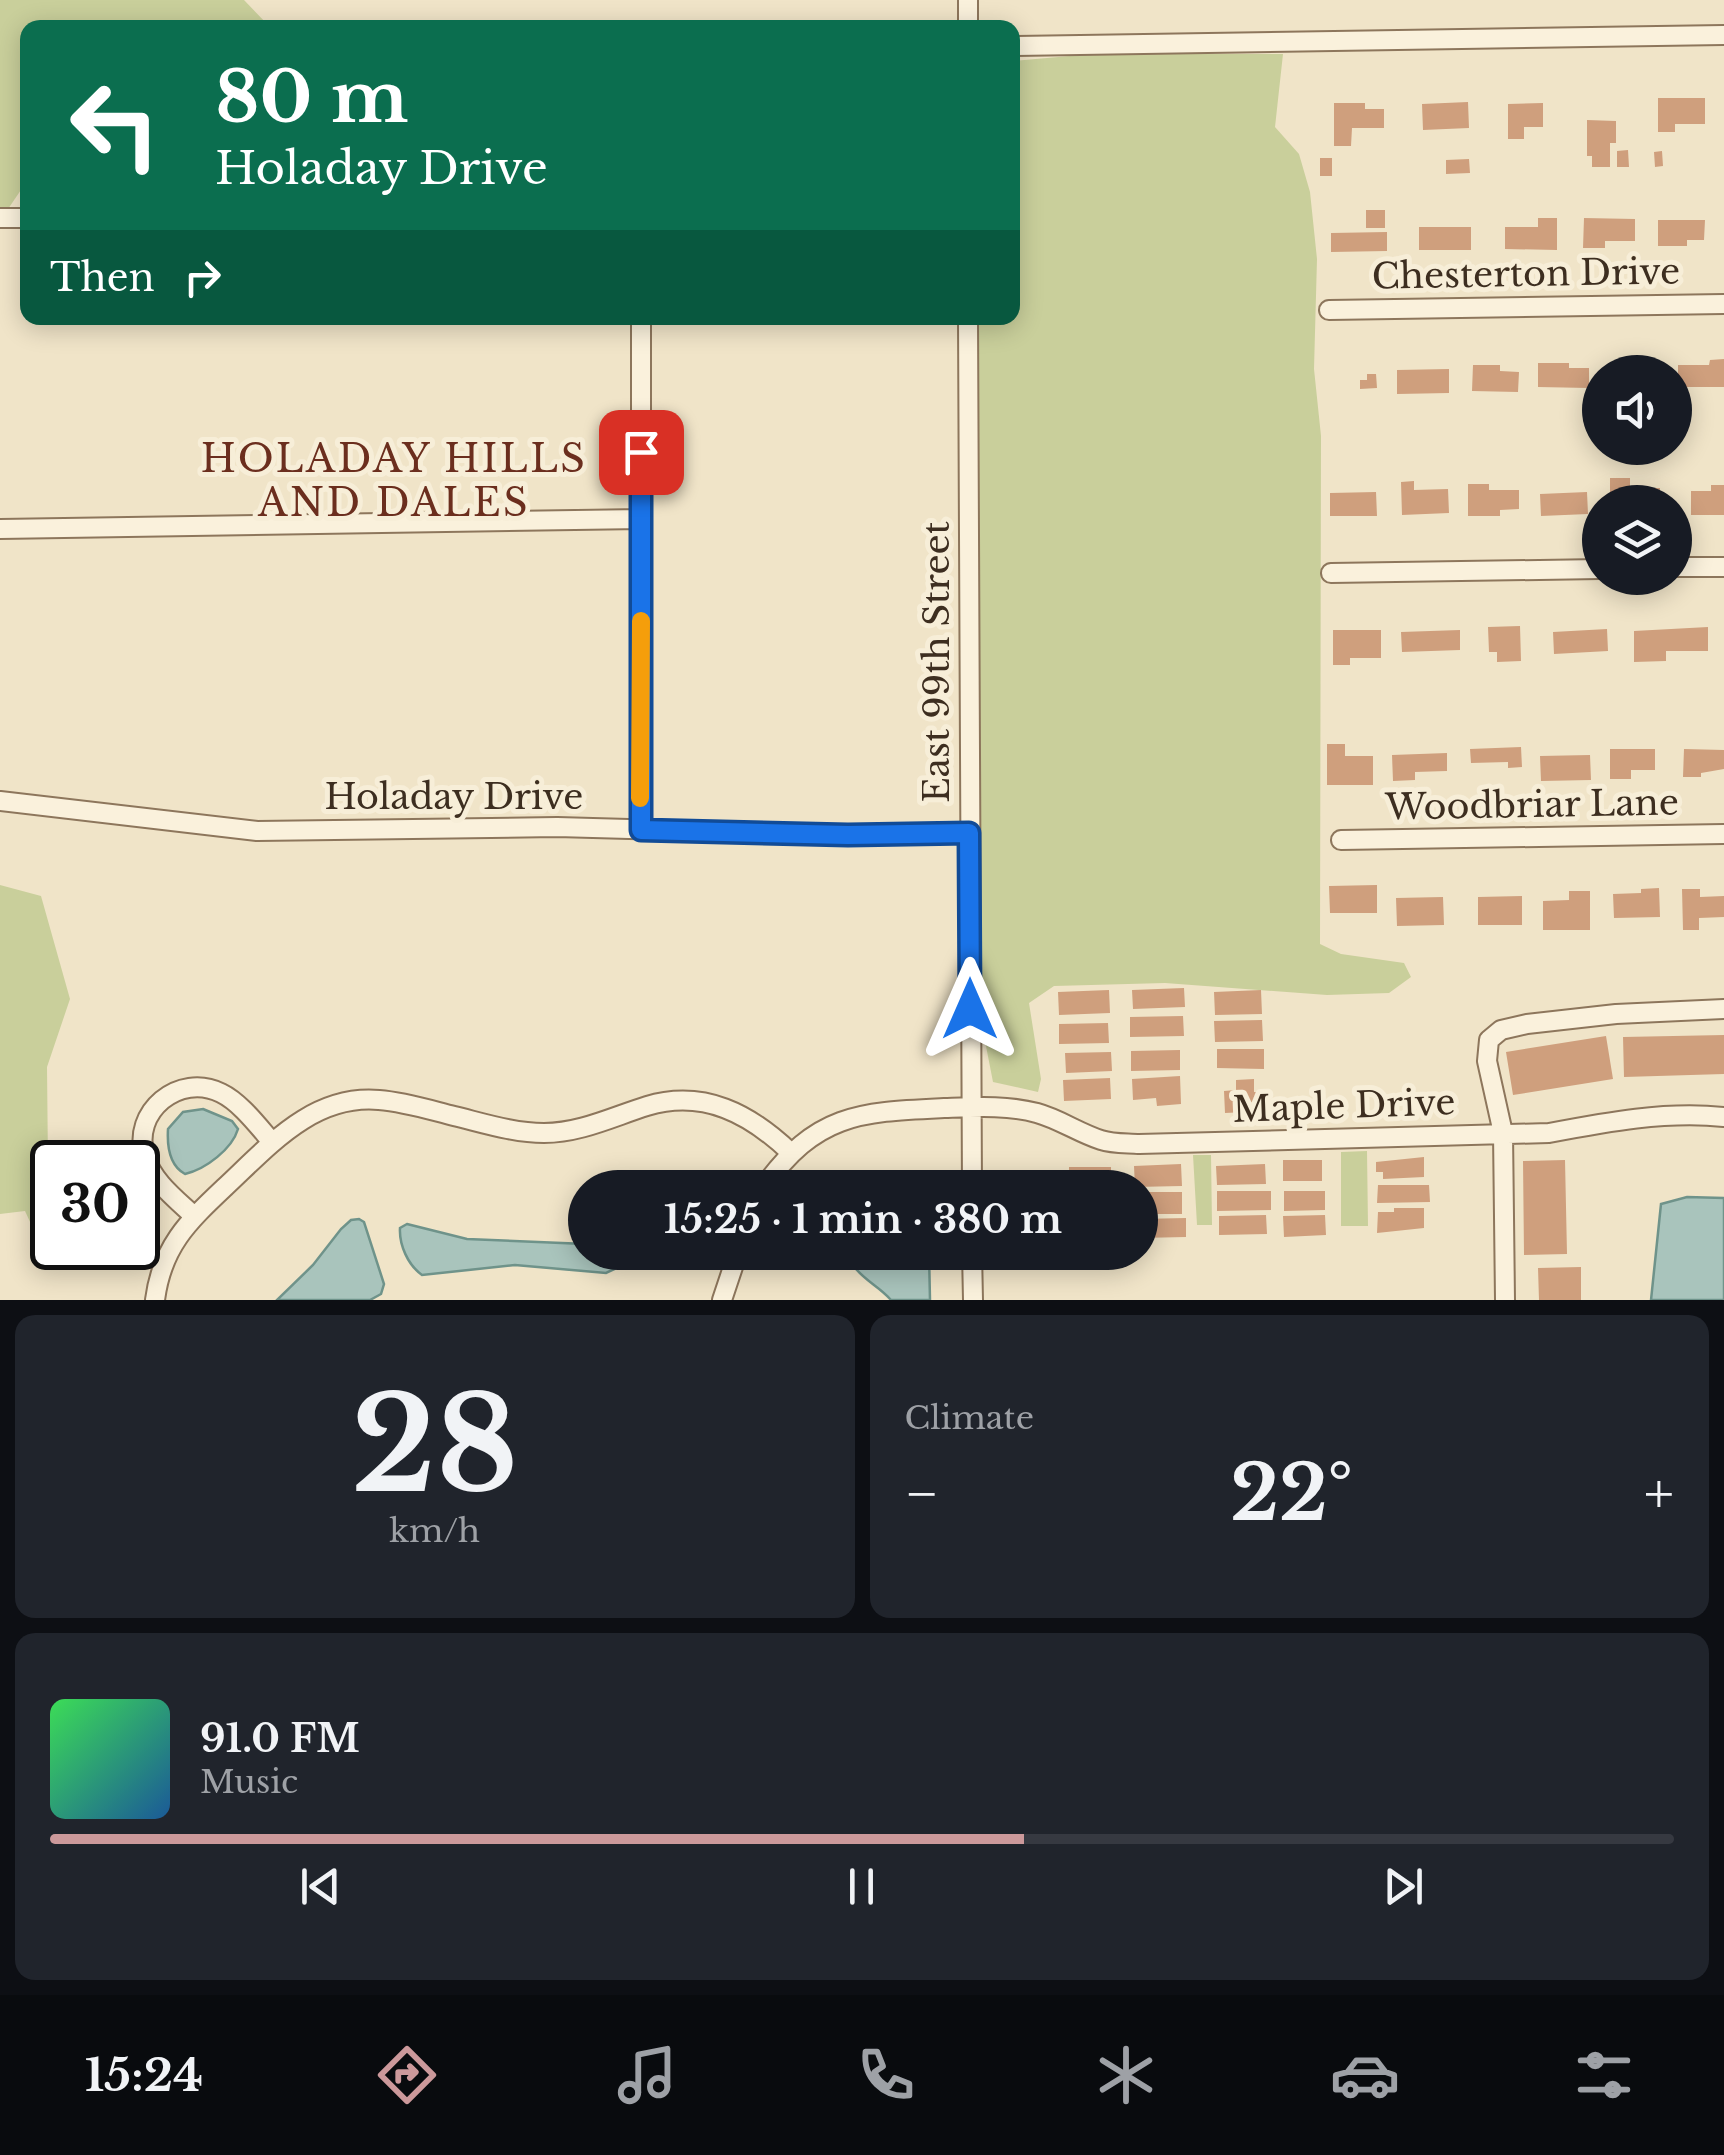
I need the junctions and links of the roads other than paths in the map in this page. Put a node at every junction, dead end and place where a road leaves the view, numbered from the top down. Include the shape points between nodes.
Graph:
1 (1724, 35) edge
2 (1020, 46) edge
3 (1724, 304) edge
4 (1330, 310) dead end
5 (642, 325) edge
6 (968, 325) edge
7 (641, 520) junction
8 (0, 529) edge
9 (1724, 567) edge
10 (1582, 568) edge
11 (1692, 568) edge
12 (1331, 573) dead end
13 (0, 800) edge
14 (641, 830) junction
15 (969, 833) junction
16 (1724, 834) edge
17 (1341, 840) dead end
18 (1724, 1009) edge
19 (971, 1107) junction
20 (1724, 1117) edge
21 (1503, 1133) junction
22 (272, 1142) junction
23 (790, 1152) junction
24 (777, 1170) edge
25 (972, 1170) edge
26 (194, 1216) junction
27 (732, 1270) edge
28 (972, 1270) edge
29 (156, 1300) edge
30 (722, 1300) edge
31 (972, 1300) edge
32 (1505, 1300) edge

1 - 2 street
3 - 4 street, Chesterton Drive
5 - 7 street
6 - 15 street, East 99th Street
7 - 8 street
7 - 14 street
9 - 11 street
10 - 12 street
13 - 14 street, Holaday Drive via 257,831
14 - 15 street, Holaday Drive
15 - 19 street, East 99th Street
16 - 17 street, Woodbriar Lane
18 - 21 street via 1616,1014 1501,1030 1489,1040 1487,1061
19 - 21 street, Maple Drive via 1012,1108 1106,1142 1139,1144
19 - 23 street, Maple Drive via 864,1114 825,1128
19 - 25 street, East 99th Street
20 - 21 street, Maple Drive via 1688,1113
21 - 32 street
22 - 23 street via 317,1112 359,1100 542,1133 683,1100 742,1114
22 - 26 street
22 - 26 street via 221,1093 194,1088 164,1098 144,1127 143,1152 152,1173
23 - 24 street
26 - 29 street via 168,1253
27 - 30 street
28 - 31 street

